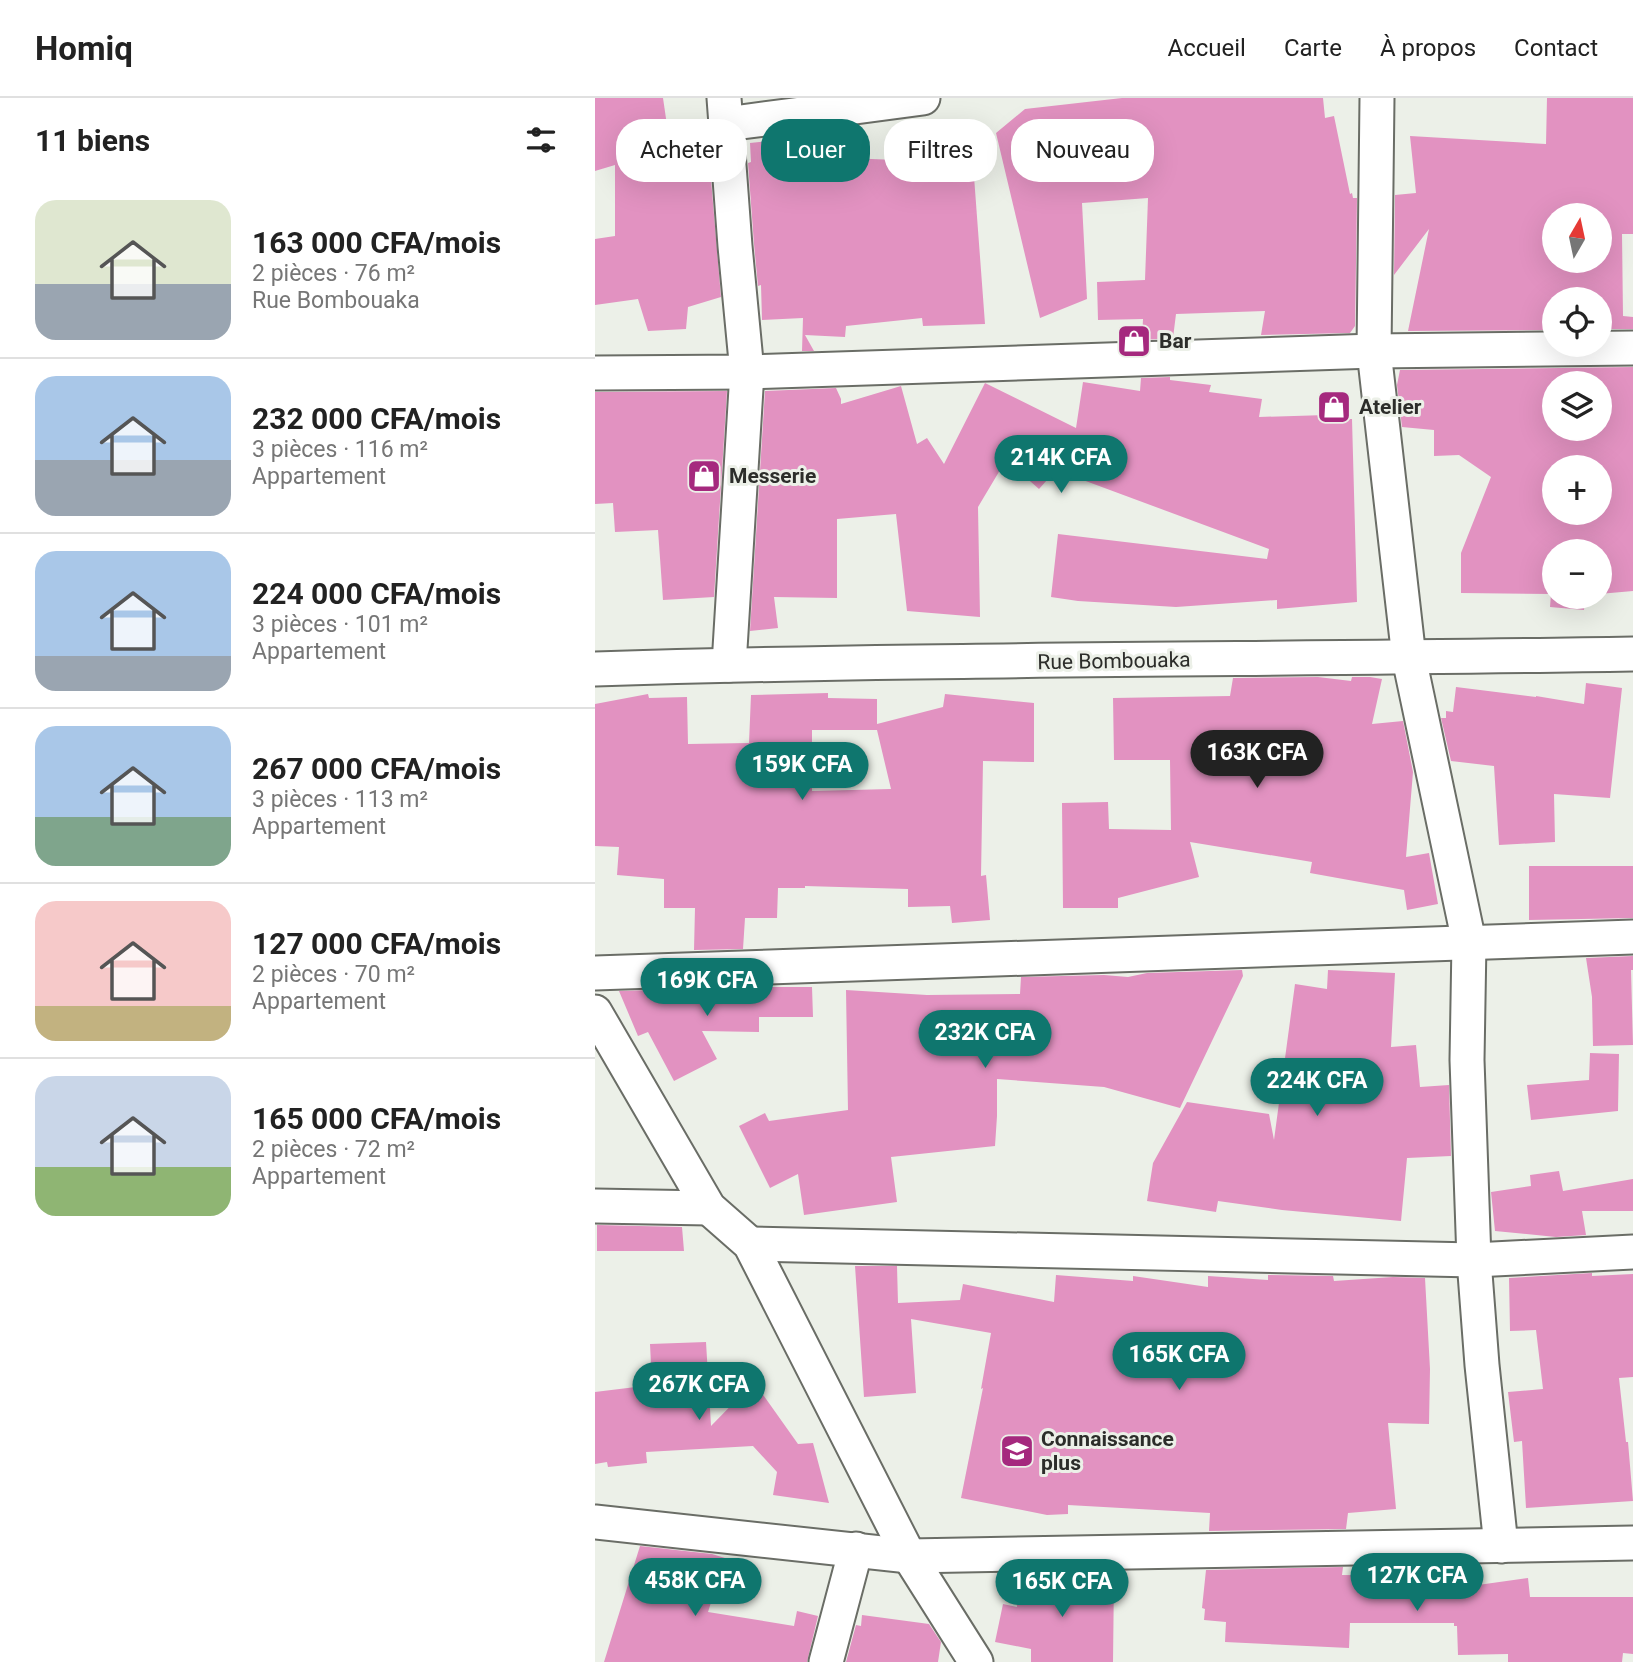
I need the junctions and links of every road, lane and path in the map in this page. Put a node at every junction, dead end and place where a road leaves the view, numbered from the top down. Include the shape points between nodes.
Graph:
1 (923, 98) edge
2 (1377, 98) edge
3 (725, 111) edge
4 (1633, 348) edge
5 (1374, 351) junction
6 (747, 372) junction
7 (595, 373) edge
8 (1633, 654) edge
9 (1409, 658) junction
10 (729, 665) junction
11 (595, 669) edge
12 (1633, 937) edge
13 (1469, 942) junction
14 (595, 973) edge
15 (595, 1012) edge
16 (595, 1206) edge
17 (709, 1208) junction
18 (750, 1244) junction
19 (1633, 1252) edge
20 (1474, 1260) junction
21 (597, 1527) edge
22 (1633, 1543) edge
23 (1501, 1546) junction
24 (856, 1549) junction
25 (909, 1556) junction
26 (827, 1662) edge
27 (976, 1662) edge

1 - 3 street
2 - 5 street
3 - 6 street
4 - 5 street
5 - 6 street
5 - 9 street
6 - 7 street
6 - 10 street
8 - 9 street, Rue Bombouaka
9 - 10 street, Rue Bombouaka
9 - 13 street
10 - 11 street, Rue Bombouaka
12 - 13 street
13 - 14 street
13 - 20 street via 1467,1060
15 - 17 street
16 - 17 street
17 - 18 street
18 - 20 street
18 - 25 street
19 - 20 street
20 - 23 street
21 - 24 street
22 - 23 street
23 - 25 street
24 - 25 street
24 - 26 street
25 - 27 street

